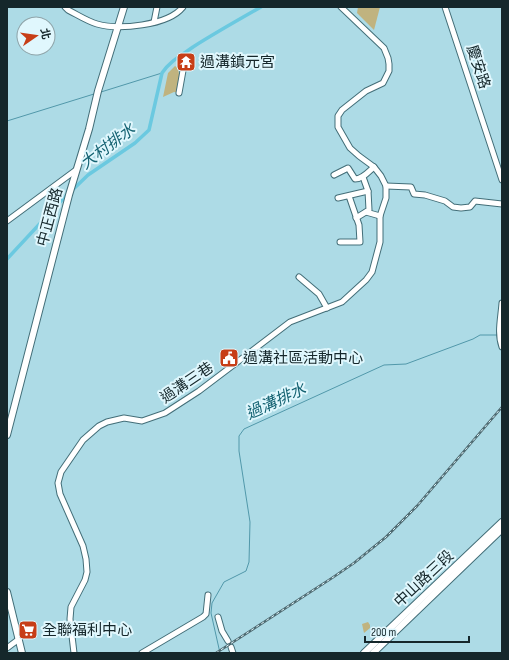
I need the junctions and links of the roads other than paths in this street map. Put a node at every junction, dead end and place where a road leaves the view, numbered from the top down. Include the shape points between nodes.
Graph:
1 (65, 7) edge
2 (124, 7) edge
3 (158, 7) edge
4 (183, 7) edge
5 (341, 7) edge
6 (445, 7) edge
7 (154, 22) junction
8 (116, 27) junction
9 (184, 61) dead end
10 (179, 93) dead end
11 (374, 167) junction
12 (76, 170) junction
13 (334, 174) dead end
14 (363, 177) junction
15 (502, 180) edge
16 (386, 186) junction
17 (368, 191) junction
18 (349, 196) junction
19 (338, 198) dead end
20 (502, 204) edge
21 (366, 212) junction
22 (380, 216) junction
23 (356, 218) junction
24 (7, 221) edge
25 (340, 242) dead end
26 (299, 277) dead end
27 (502, 303) edge
28 (327, 308) junction
29 (502, 347) edge
30 (7, 435) edge
31 (502, 522) edge
32 (502, 529) edge
33 (7, 592) edge
34 (208, 595) dead end
35 (218, 617) dead end
36 (19, 640) junction
37 (228, 641) dead end
38 (231, 647) dead end
39 (7, 648) edge
40 (22, 653) edge
41 (74, 653) edge
42 (142, 653) edge
43 (234, 653) edge
44 (364, 653) edge
45 (373, 653) edge

1 - 8 street via 92,22
2 - 8 main road, 中正西路
3 - 7 street
4 - 7 street via 168,18
5 - 11 street via 384,48 388,58 389,71 383,83 366,91 338,116 338,126 350,148
6 - 15 street, 慶安路
7 - 8 street
8 - 12 main road, 中正西路
9 - 10 street
11 - 14 street
11 - 16 street
12 - 24 street
12 - 30 main road, 中正西路
13 - 14 street via 348,168 355,179
14 - 17 street
16 - 20 street via 411,187 414,194 425,195 461,208 470,207 475,201
16 - 22 street, 過溝三巷 via 386,198
17 - 18 street
17 - 21 street via 369,210
18 - 19 street
18 - 23 street
21 - 22 street
21 - 23 street
22 - 28 street, 過溝三巷 via 380,242 372,272 342,302
23 - 25 street via 360,242
26 - 28 street via 319,294
27 - 29 street
28 - 41 street, 過溝三巷 via 290,322 199,392 165,413 142,420 124,418 107,422 83,440 61,472 58,483 86,559 85,580 71,607
31 - 44 main road, 中山路三段
32 - 45 main road, 中山路三段
33 - 36 main road
34 - 42 street via 204,617
35 - 37 street
36 - 39 street
36 - 40 main road
38 - 43 street

